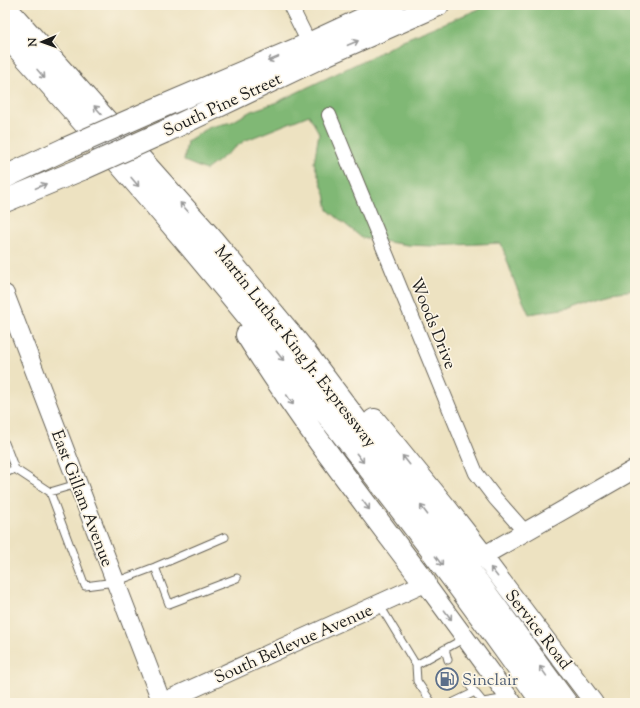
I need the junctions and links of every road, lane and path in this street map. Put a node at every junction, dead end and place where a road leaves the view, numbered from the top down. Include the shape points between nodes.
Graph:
1 (290, 5) edge
2 (393, 5) edge
3 (438, 5) edge
4 (5, 7) edge
5 (5, 34) edge
6 (313, 51) junction
7 (329, 115) dead end
8 (5, 177) edge
9 (5, 201) edge
10 (201, 261) junction
11 (5, 294) edge
12 (302, 348) junction
13 (5, 443) edge
14 (16, 469) junction
15 (635, 469) edge
16 (5, 473) edge
17 (77, 484) junction
18 (50, 492) junction
19 (525, 532) junction
20 (225, 536) dead end
21 (483, 556) junction
22 (154, 567) junction
23 (236, 578) dead end
24 (115, 582) junction
25 (425, 583) junction
26 (379, 604) junction
27 (465, 638) junction
28 (445, 649) junction
29 (448, 660) dead end
30 (416, 665) junction
31 (469, 685) dead end
32 (475, 692) junction
33 (511, 700) edge
34 (162, 703) edge
35 (432, 703) edge
36 (452, 703) edge
37 (543, 703) edge
38 (566, 703) edge
39 (594, 703) edge

1 - 6 street
2 - 6 main road, South Pine Street
6 -> 3 main road, South Pine Street
12 -> 4 main road, Martin Luther King Jr. Expressway via 210,237
5 -> 10 main road, Martin Luther King Jr. Expressway via 110,152
6 -> 8 main road, South Pine Street, bridge via 147,113
9 -> 6 main road, South Pine Street, bridge via 164,132
7 - 19 street, Woods Drive via 476,473
10 -> 25 main road via 292,403
10 -> 37 main road, Martin Luther King Jr. Expressway via 366,465
11 - 17 street, East Gillam Avenue
21 -> 12 main road via 365,409
38 -> 12 main road, Martin Luther King Jr. Expressway
13 - 14 lane
14 - 16 lane
14 - 18 lane
15 - 19 street
17 - 18 lane
17 - 24 street, East Gillam Avenue
18 - 24 lane via 85,586
19 - 21 street
20 - 22 lane
39 -> 21 street, Service Road
22 - 23 lane via 169,604
22 - 24 lane
24 - 34 street, East Gillam Avenue
25 - 26 street, South Bellevue Avenue
25 -> 27 street
26 - 30 lane
26 - 34 street, South Bellevue Avenue
27 - 28 lane
27 - 33 street
28 - 29 lane
28 - 30 lane
30 - 35 lane via 417,681
31 - 32 lane
32 - 33 lane via 483,702
32 - 36 lane

